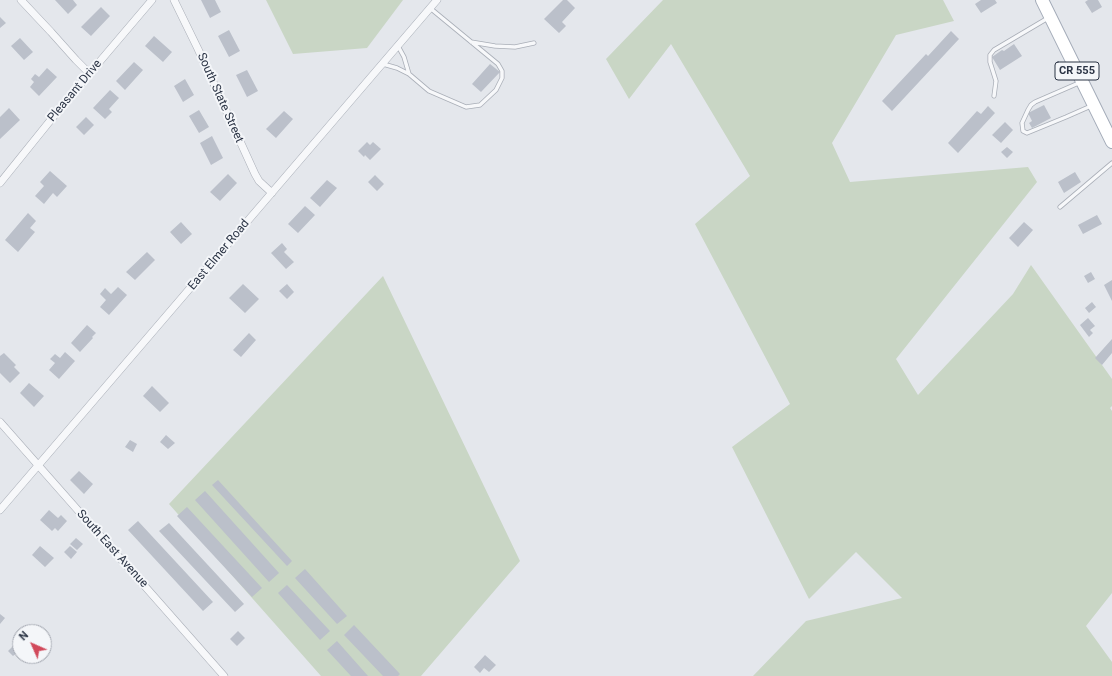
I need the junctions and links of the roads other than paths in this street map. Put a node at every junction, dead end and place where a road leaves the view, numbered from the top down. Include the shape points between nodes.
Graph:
1 (21, 0) edge
2 (152, 0) edge
3 (174, 0) edge
4 (437, 0) edge
5 (1042, 0) edge
6 (430, 8) junction
7 (1050, 16) junction
8 (470, 42) junction
9 (534, 43) dead end
10 (398, 46) junction
11 (383, 64) junction
12 (90, 73) junction
13 (409, 74) junction
14 (1082, 81) junction
15 (994, 96) dead end
16 (1094, 105) junction
17 (1112, 142) edge
18 (1112, 163) edge
19 (0, 183) edge
20 (272, 193) junction
21 (1060, 207) dead end
22 (0, 422) edge
23 (38, 466) junction
24 (0, 510) edge
25 (224, 676) edge

1 - 12 street
2 - 12 street, Pleasant Drive
3 - 20 street, South State Street via 255,174
4 - 6 street, East Elmer Road
5 - 7 main road, CR 555
6 - 8 lane
6 - 10 street, East Elmer Road
7 - 14 main road, CR 555
7 - 15 lane via 994,50 990,55 996,81
8 - 9 lane via 515,47
8 - 13 lane via 498,64 502,71 502,78 496,90 480,105 466,107 456,103 429,91
10 - 11 street, East Elmer Road
10 - 13 lane
11 - 13 lane
11 - 20 street, East Elmer Road
12 - 19 street, Pleasant Drive
14 - 16 main road, CR 555
14 - 16 lane via 1031,105 1022,123 1023,131 1027,133
16 - 17 main road, CR 555
18 - 21 lane
20 - 23 street, East Elmer Road
22 - 23 street, South East Avenue
23 - 24 street, East Elmer Road
23 - 25 street, South East Avenue

